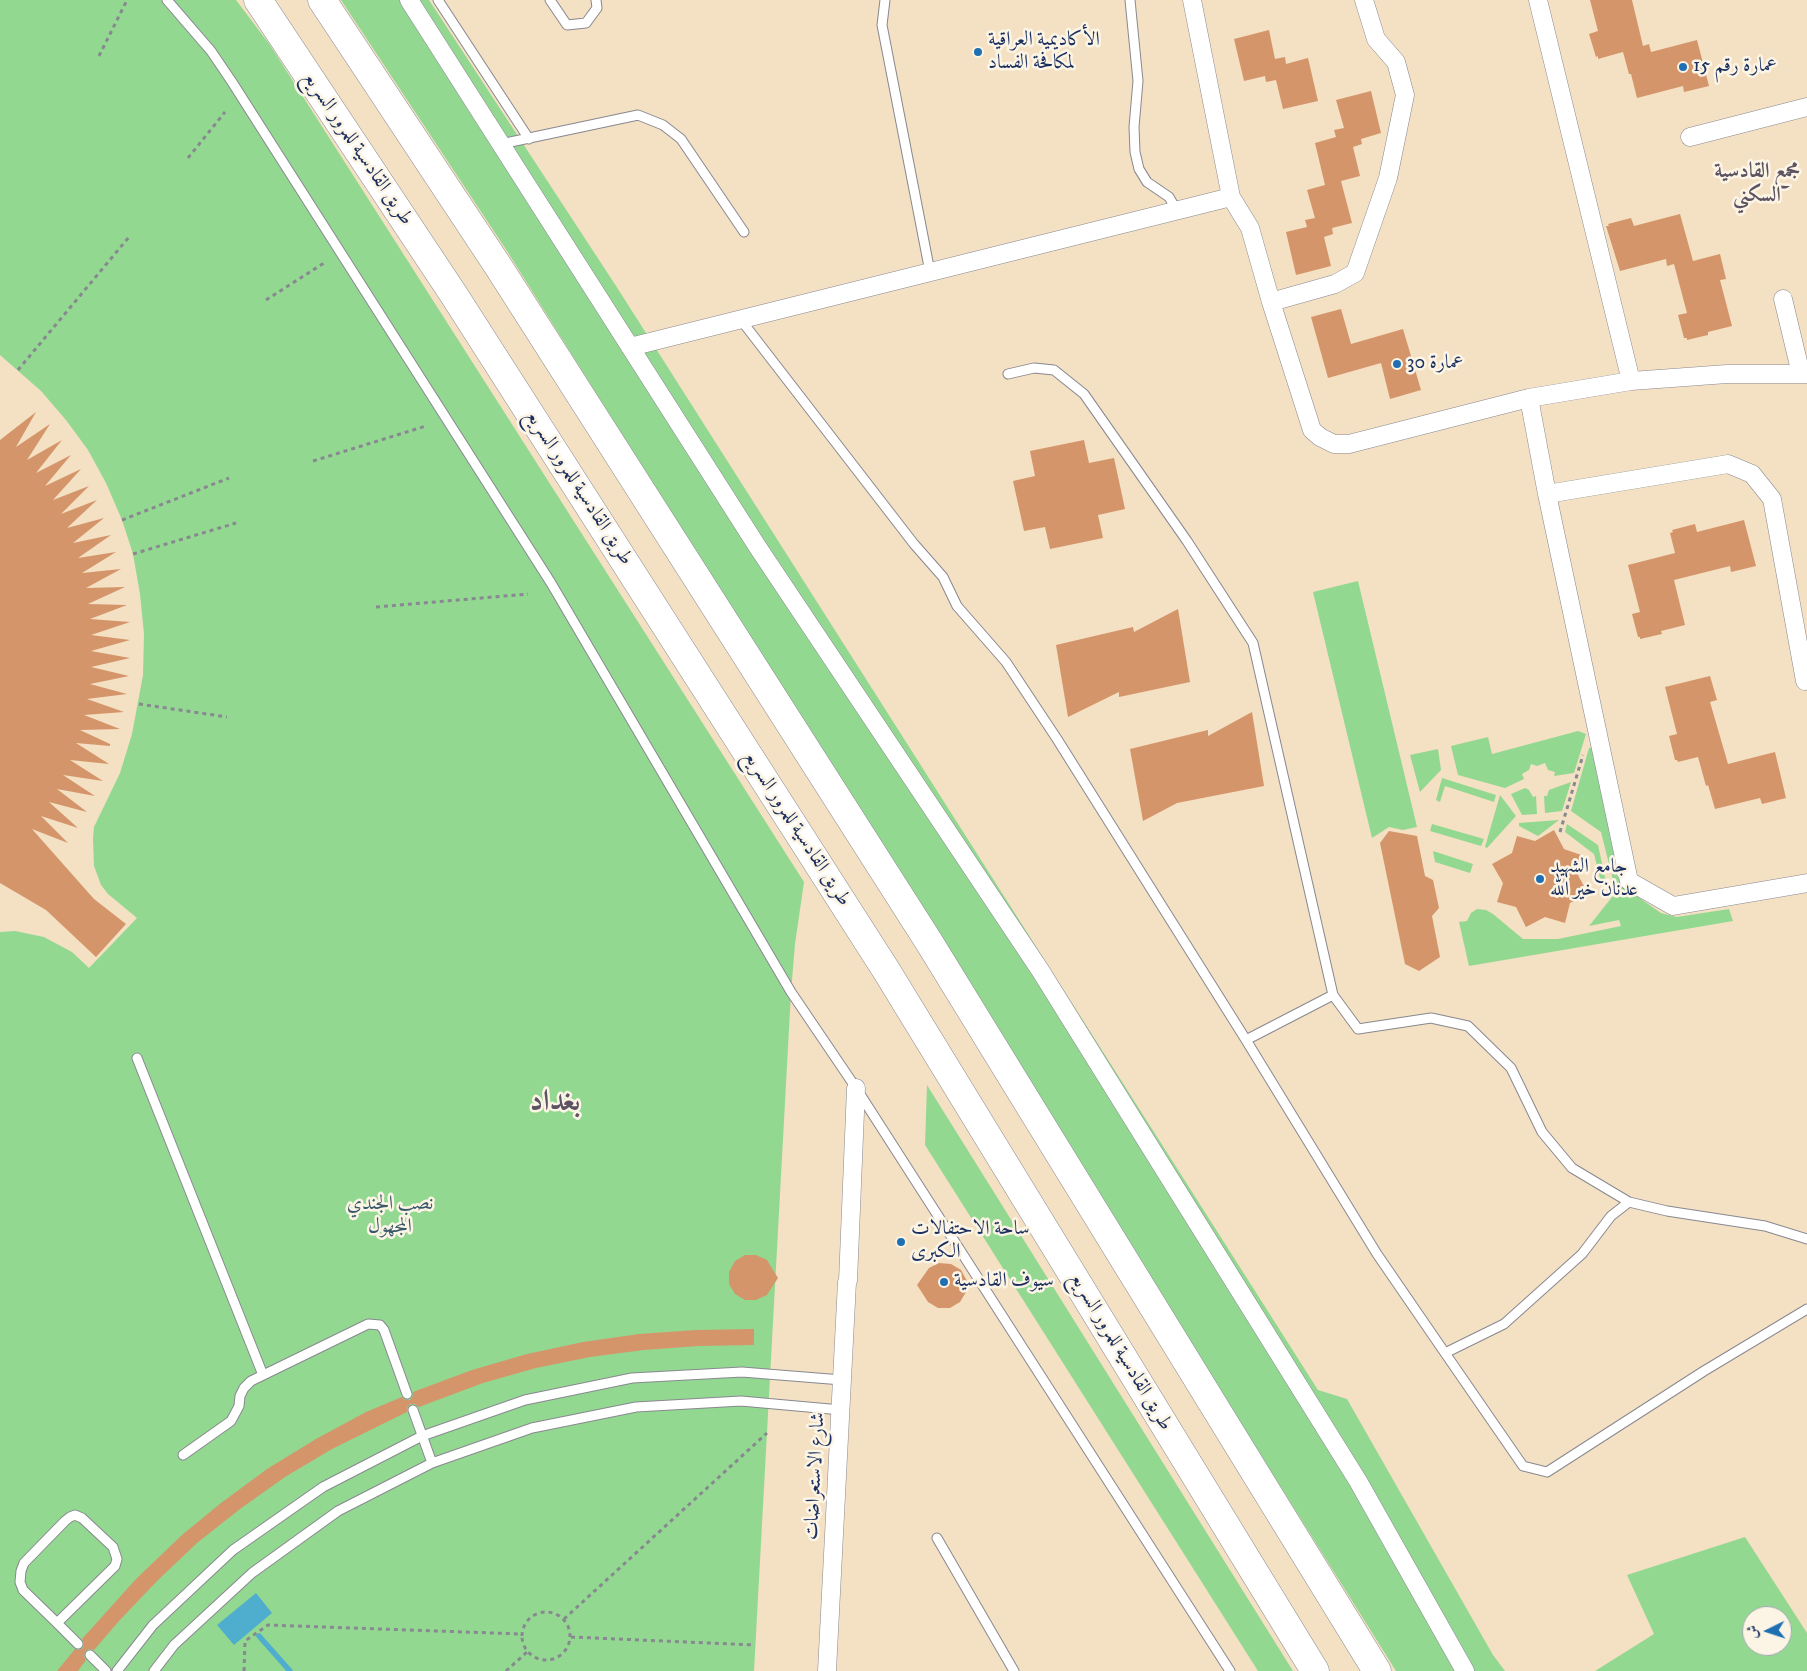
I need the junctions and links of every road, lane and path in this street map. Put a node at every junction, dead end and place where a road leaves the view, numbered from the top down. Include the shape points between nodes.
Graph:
1 (127, 0) edge
2 (167, 0) edge
3 (258, 0) edge
4 (322, 0) edge
5 (409, 0) edge
6 (438, 0) edge
7 (550, 0) edge
8 (596, 0) edge
9 (885, 0) edge
10 (1130, 0) edge
11 (1192, 0) edge
12 (1364, 0) edge
13 (1538, 0) edge
14 (99, 56) dead end
15 (1807, 107) edge
16 (225, 112) dead end
17 (1690, 137) dead end
18 (529, 139) junction
19 (500, 144) junction
20 (188, 158) dead end
21 (1232, 197) junction
22 (1177, 211) junction
23 (744, 232) dead end
24 (129, 237) dead end
25 (324, 263) dead end
26 (930, 272) junction
27 (1783, 299) dead end
28 (266, 300) dead end
29 (1271, 302) junction
30 (741, 320) junction
31 (630, 347) junction
32 (18, 370) dead end
33 (1008, 374) dead end
34 (1804, 374) edge
35 (1631, 381) junction
36 (1529, 398) junction
37 (426, 426) dead end
38 (313, 461) dead end
39 (229, 478) dead end
40 (1547, 494) junction
41 (122, 520) dead end
42 (236, 522) dead end
43 (133, 554) dead end
44 (528, 594) dead end
45 (376, 607) dead end
46 (1805, 681) dead end
47 (139, 704) dead end
48 (227, 717) dead end
49 (1599, 734) junction
50 (1560, 832) dead end
51 (1807, 882) edge
52 (1333, 995) junction
53 (1246, 1040) junction
54 (137, 1058) dead end
55 (856, 1088) junction
56 (1629, 1202) junction
57 (1807, 1239) edge
58 (1807, 1309) edge
59 (1445, 1353) junction
60 (263, 1375) junction
61 (842, 1380) junction
62 (407, 1394) dead end
63 (413, 1410) dead end
64 (841, 1410) junction
65 (767, 1433) dead end
66 (422, 1436) junction
67 (183, 1455) dead end
68 (432, 1463) junction
69 (937, 1538) dead end
70 (564, 1619) junction
71 (57, 1623) junction
72 (521, 1634) junction
73 (570, 1637) junction
74 (78, 1644) dead end
75 (755, 1645) dead end
76 (527, 1652) junction
77 (90, 1655) dead end
78 (106, 1671) edge
79 (117, 1671) edge
80 (154, 1671) edge
81 (244, 1671) edge
82 (506, 1671) edge
83 (827, 1671) edge
84 (1014, 1671) edge
85 (1230, 1671) edge
86 (1315, 1671) edge
87 (1377, 1671) edge
88 (1465, 1671) edge

1 - 14 path
2 - 55 lane via 211,51 232,82 551,584 790,992
3 - 86 highway, طريق القادسية للمرور السريع via 454,294 886,970
4 - 87 highway via 498,266 923,934
5 - 19 street
6 - 18 lane
7 - 8 lane via 568,25 586,23 597,8
9 - 26 lane via 882,25
10 - 22 lane via 1138,81 1134,127 1138,168 1146,182 1169,197
11 - 21 street
12 - 29 street via 1376,39 1396,62 1405,96 1388,178 1355,272 1335,284
13 - 35 street
15 - 17 street
16 - 20 path
18 - 19 lane
18 - 23 lane via 638,115 663,125 681,139
19 - 31 street
21 - 22 street
21 - 29 street via 1250,228
22 - 26 street
24 - 32 path
25 - 28 path
26 - 30 street
27 - 34 street
29 - 36 street via 1312,430 1334,444 1349,444
30 - 31 street
30 - 53 lane via 943,577 957,606 1006,662
31 - 88 street via 757,546 1040,970 1358,1481
33 - 52 lane via 1034,368 1054,370 1084,394 1187,541 1253,644
34 - 35 street via 1727,374
35 - 36 street
36 - 40 street
37 - 38 path
39 - 41 path
40 - 46 street via 1728,464 1752,474 1772,499
40 - 49 street
42 - 43 path
44 - 45 path
47 - 48 path
49 - 50 path via 1588,740
49 - 51 street via 1629,881 1672,906
52 - 53 lane
52 - 56 lane via 1358,1029 1431,1018 1468,1026 1511,1068 1542,1132 1572,1168
53 - 59 lane via 1377,1254
54 - 60 lane
55 - 61 street, شارع الاستعراضات
55 - 85 lane
56 - 57 lane via 1765,1226
56 - 59 lane via 1611,1216 1582,1254 1504,1324
58 - 59 lane via 1547,1472 1524,1466
60 - 62 lane via 368,1324 374,1324 384,1330
60 - 67 lane via 244,1388 230,1421
61 - 64 street, شارع الاستعراضات
61 - 66 lane via 742,1372 632,1378 524,1400
63 - 66 lane
64 - 68 lane via 741,1401 636,1407 532,1428
64 - 83 street, شارع الاستعراضات
65 - 70 path
66 - 68 lane
66 - 79 lane via 323,1487 234,1550 153,1626
68 - 80 lane via 338,1512 252,1573 174,1645
69 - 84 lane
70 - 72 path via 552,1612 538,1612 526,1620
70 - 73 path
71 - 71 lane via 23,1590 21,1571 24,1563 65,1521 75,1516 82,1518 113,1547 117,1559 115,1566
71 - 74 lane
72 - 76 path
72 - 81 path via 268,1626 245,1641
73 - 75 path
73 - 76 path via 566,1650 554,1659 540,1660
76 - 82 path
77 - 78 lane

